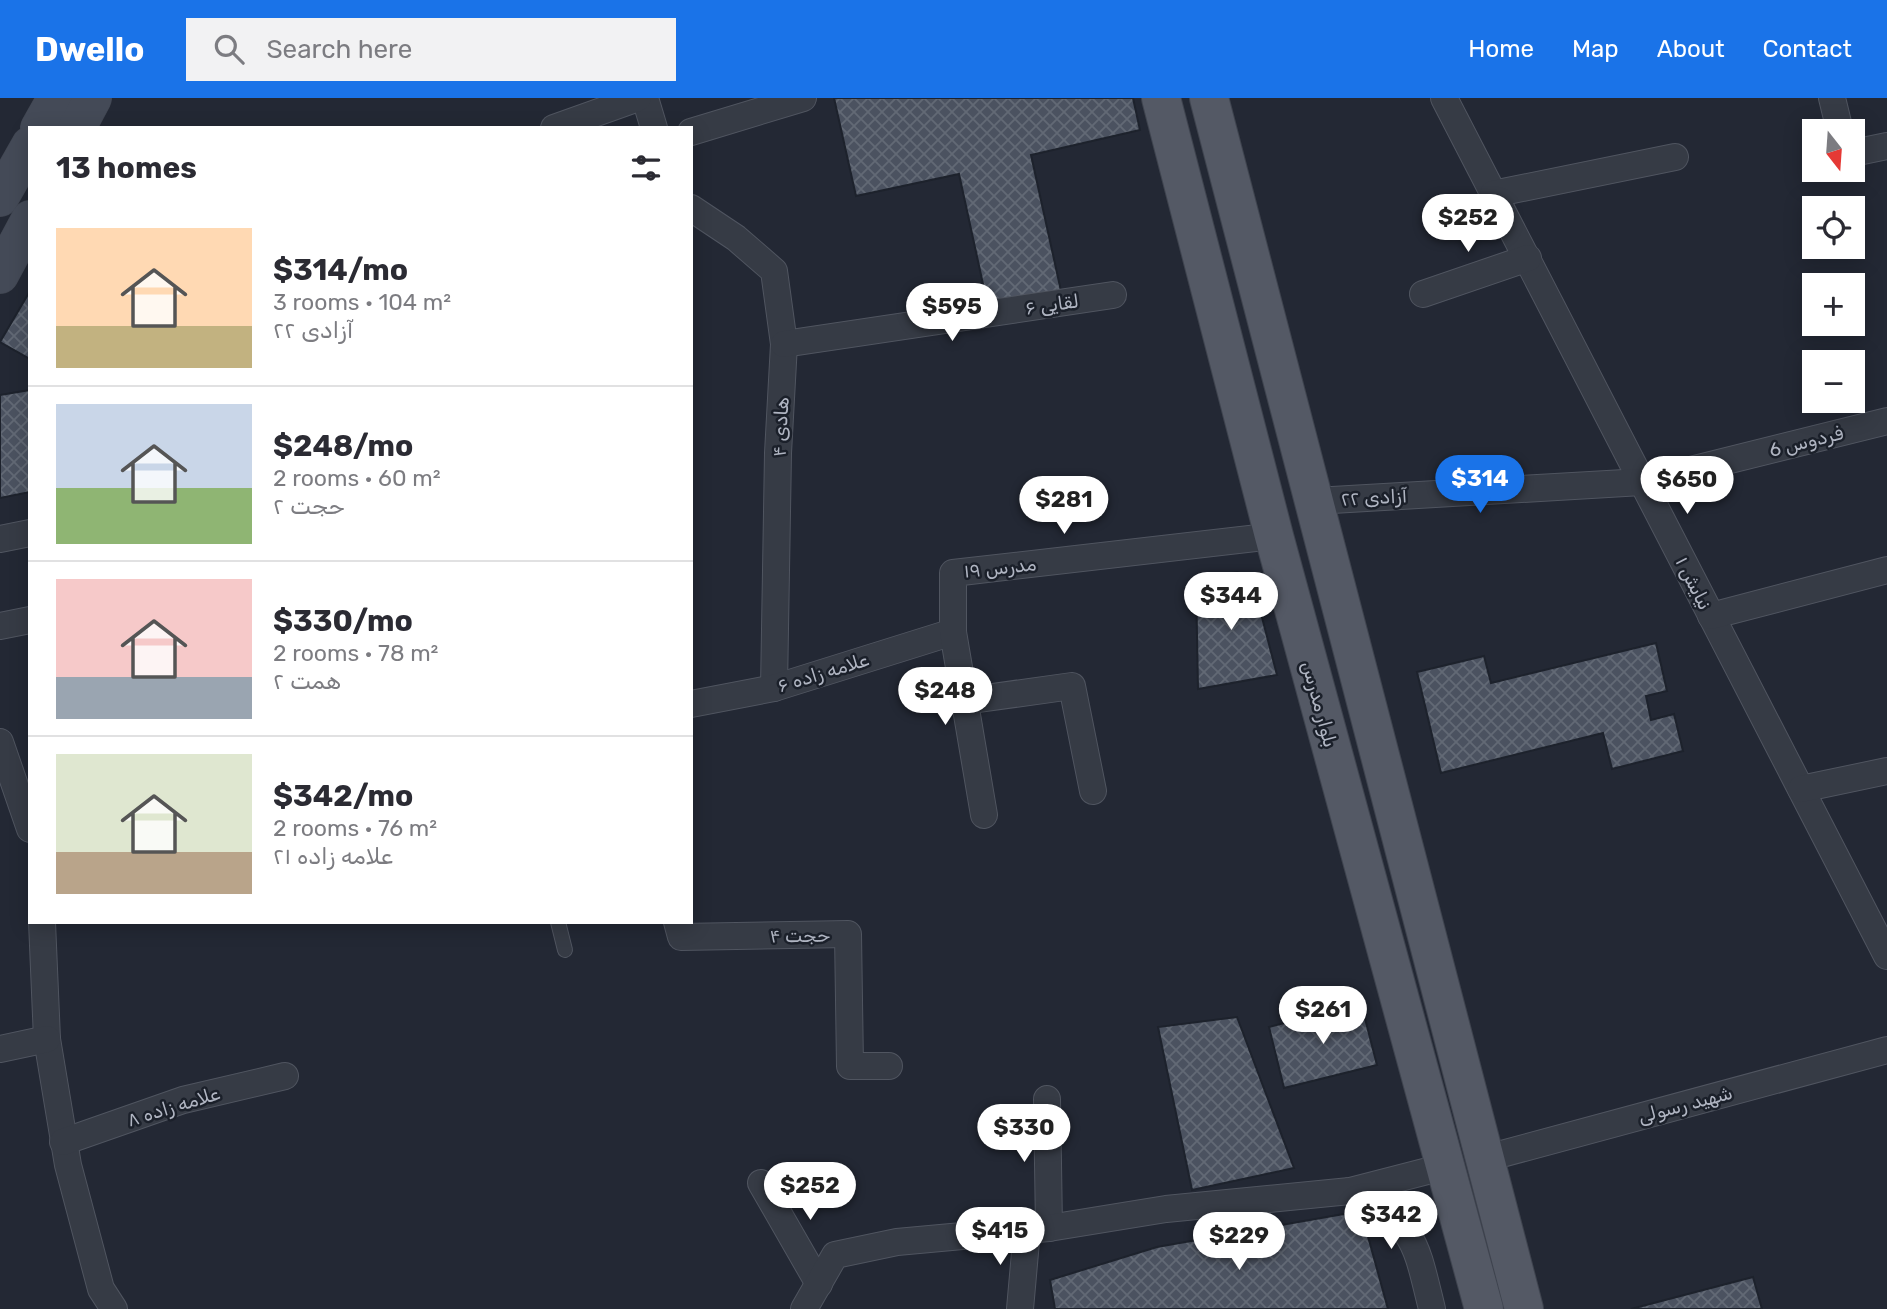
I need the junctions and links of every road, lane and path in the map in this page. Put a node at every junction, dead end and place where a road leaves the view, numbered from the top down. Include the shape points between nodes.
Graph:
1 (56, 98) edge
2 (93, 98) edge
3 (638, 98) edge
4 (645, 98) edge
5 (803, 98) edge
6 (1161, 98) edge
7 (1209, 98) edge
8 (1832, 98) edge
9 (1445, 110) edge
10 (1837, 119) edge
11 (40, 126) edge
12 (78, 126) edge
13 (560, 126) edge
14 (653, 126) edge
15 (693, 131) edge
16 (1887, 146) edge
17 (28, 149) edge
18 (1866, 150) edge
19 (1675, 157) dead end
20 (1493, 194) junction
21 (0, 198) edge
22 (693, 209) edge
23 (1528, 258) junction
24 (1423, 294) dead end
25 (1113, 295) dead end
26 (784, 344) junction
27 (1887, 421) edge
28 (1642, 482) junction
29 (1315, 501) junction
30 (28, 533) edge
31 (1274, 537) junction
32 (0, 539) edge
33 (1887, 570) edge
34 (1711, 616) junction
35 (28, 620) edge
36 (0, 626) edge
37 (953, 632) junction
38 (774, 688) junction
39 (964, 701) junction
40 (693, 704) edge
41 (0, 742) edge
42 (1887, 771) edge
43 (1801, 789) junction
44 (1093, 791) dead end
45 (984, 815) dead end
46 (28, 823) edge
47 (42, 924) edge
48 (558, 924) edge
49 (678, 924) edge
50 (565, 950) dead end
51 (1887, 956) edge
52 (47, 1038) junction
53 (0, 1049) edge
54 (1887, 1050) edge
55 (889, 1066) dead end
56 (285, 1076) dead end
57 (1047, 1099) dead end
58 (64, 1142) junction
59 (1465, 1162) junction
60 (761, 1183) dead end
61 (1350, 1191) junction
62 (1038, 1229) junction
63 (818, 1284) junction
64 (114, 1309) edge
65 (804, 1309) edge
66 (1020, 1309) edge
67 (1432, 1309) edge
68 (1484, 1309) edge
69 (1524, 1309) edge

1 - 11 main road
2 - 12 main road
3 - 13 street
4 - 14 street
5 - 15 street
6 - 31 main road, بلوار مدرس
7 - 29 main road, بلوار مدرس
8 - 10 street
9 - 20 street, نیایش ۱
16 - 18 street
17 - 21 main road
19 - 20 street
20 - 23 street, نیایش ۱
22 - 26 street, هادی ۴ via 774,271
23 - 24 street
23 - 28 street, نیایش ۱
25 - 26 street, لقایی ۶
26 - 38 street, هادی ۴
27 - 28 street, فردوس 6
28 - 29 street, آزادی ٢٢
28 - 34 street, نیایش ۱
29 - 59 main road, بلوار مدرس
30 - 32 street
31 - 37 street, مدرس ۱۹ via 953,573
31 - 59 main road, بلوار مدرس
33 - 34 street
34 - 43 street, نیایش ۱
35 - 36 street
37 - 38 street, علامه زاده ۶
37 - 39 street
38 - 40 street, علامه زاده ۶
39 - 44 street via 1072,686
39 - 45 street
41 - 46 street
42 - 43 street
43 - 51 street, نیایش ۱
47 - 52 street
48 - 50 lane
49 - 55 street, حجت ۴ via 681,937 848,934 850,1066
52 - 53 street
52 - 58 street
54 - 59 street, شهید رسولی
56 - 58 street, علامه زاده ۸ via 183,1100
57 - 62 street
58 - 64 street via 101,1289
59 - 61 street, شهید رسولی
59 - 68 main road, بلوار مدرس
59 - 69 main road, بلوار مدرس
60 - 63 street
61 - 62 street, شهید رسولی via 1166,1209
61 - 67 street via 1379,1206 1416,1244
62 - 63 street, شهید رسولی via 897,1241 835,1255
62 - 66 street
63 - 65 street, شهید رسولی

